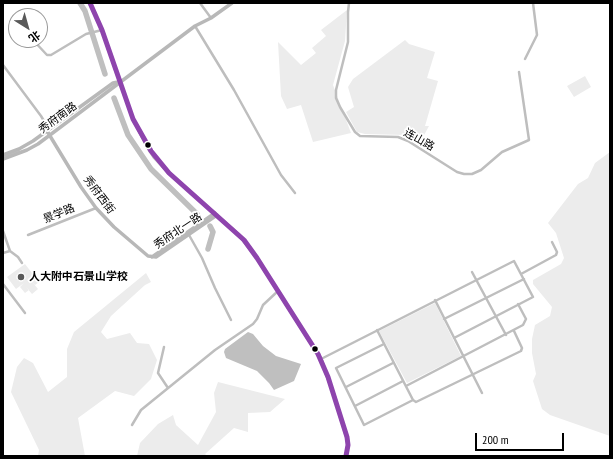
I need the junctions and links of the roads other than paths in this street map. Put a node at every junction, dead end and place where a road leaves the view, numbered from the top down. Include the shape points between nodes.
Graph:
1 (90, 3) edge
2 (200, 3) edge
3 (232, 3) edge
4 (349, 3) edge
5 (533, 3) edge
6 (211, 18) junction
7 (195, 26) junction
8 (100, 30) junction
9 (40, 48) edge
10 (525, 59) dead end
11 (3, 65) edge
12 (519, 72) dead end
13 (119, 82) junction
14 (47, 131) junction
15 (49, 136) junction
16 (3, 155) edge
17 (3, 159) edge
18 (294, 192) dead end
19 (96, 208) junction
20 (216, 214) junction
21 (3, 231) edge
22 (4, 235) edge
23 (28, 235) dead end
24 (189, 235) junction
25 (552, 242) dead end
26 (10, 251) junction
27 (3, 253) edge
28 (152, 256) junction
29 (22, 263) dead end
30 (472, 272) dead end
31 (521, 274) junction
32 (524, 279) junction
33 (477, 280) junction
34 (3, 284) edge
35 (278, 291) junction
36 (486, 298) junction
37 (435, 300) junction
38 (518, 304) junction
39 (25, 313) dead end
40 (496, 316) junction
41 (444, 319) junction
42 (231, 320) dead end
43 (377, 330) junction
44 (514, 331) junction
45 (506, 335) junction
46 (454, 338) junction
47 (384, 344) junction
48 (164, 347) dead end
49 (464, 357) junction
50 (321, 359) junction
51 (393, 363) junction
52 (473, 375) junction
53 (403, 381) junction
54 (405, 386) junction
55 (346, 387) junction
56 (168, 388) junction
57 (482, 393) dead end
58 (413, 400) junction
59 (356, 406) junction
60 (132, 425) dead end
61 (348, 442) joint
62 (346, 456) edge

1 - 8 street
2 - 6 street
3 - 6 street, 秀府南路
4 - 12 street, 连山路 via 348,42 336,98 355,132 360,136 398,137 457,172 472,174 481,170 502,152 529,140
5 - 10 street via 537,35
6 - 7 street, 秀府南路
7 - 13 street, 秀府南路
7 - 18 street via 281,175
8 - 9 street via 86,34 51,55 47,55
8 - 13 street
11 - 14 street via 41,116
13 - 14 street, 秀府南路
13 - 15 street, 秀府南路
13 - 20 street via 136,126 150,152 169,173
14 - 15 street, 秀府西街
14 - 16 street, 秀府南路 via 19,149
15 - 17 street, 秀府南路 via 27,150
15 - 19 street, 秀府西街
19 - 23 street, 景学路
19 - 28 street, 秀府西街 via 120,233 145,254
20 - 24 street, 秀府北一路
20 - 28 street, 秀府北一路
20 - 35 street via 244,240
21 - 22 street
22 - 26 street
24 - 28 street, 秀府北一路 via 156,257
24 - 42 street
25 - 31 street via 556,255
26 - 27 street
26 - 29 street
30 - 33 street
31 - 32 street
31 - 33 street via 514,261
32 - 36 street
32 - 38 street via 533,297
33 - 36 street
33 - 37 street
34 - 39 street
35 - 50 street
35 - 56 street via 263,305 253,324
36 - 40 street
36 - 41 street
37 - 41 street
37 - 43 street
38 - 40 street
38 - 44 street via 526,319 523,325
40 - 45 street
40 - 46 street
41 - 46 street
43 - 47 street
43 - 50 street
44 - 45 street
44 - 52 street via 521,351
45 - 49 street
46 - 49 street
47 - 51 street
47 - 55 street via 336,368
48 - 56 street via 158,373
49 - 52 street
49 - 54 street
50 - 61 street
51 - 53 street
51 - 55 street
52 - 57 street
52 - 58 street via 422,400
53 - 54 street
53 - 59 street
54 - 58 street
55 - 59 street
56 - 60 street via 141,410
58 - 59 street via 364,424
61 - 62 street

